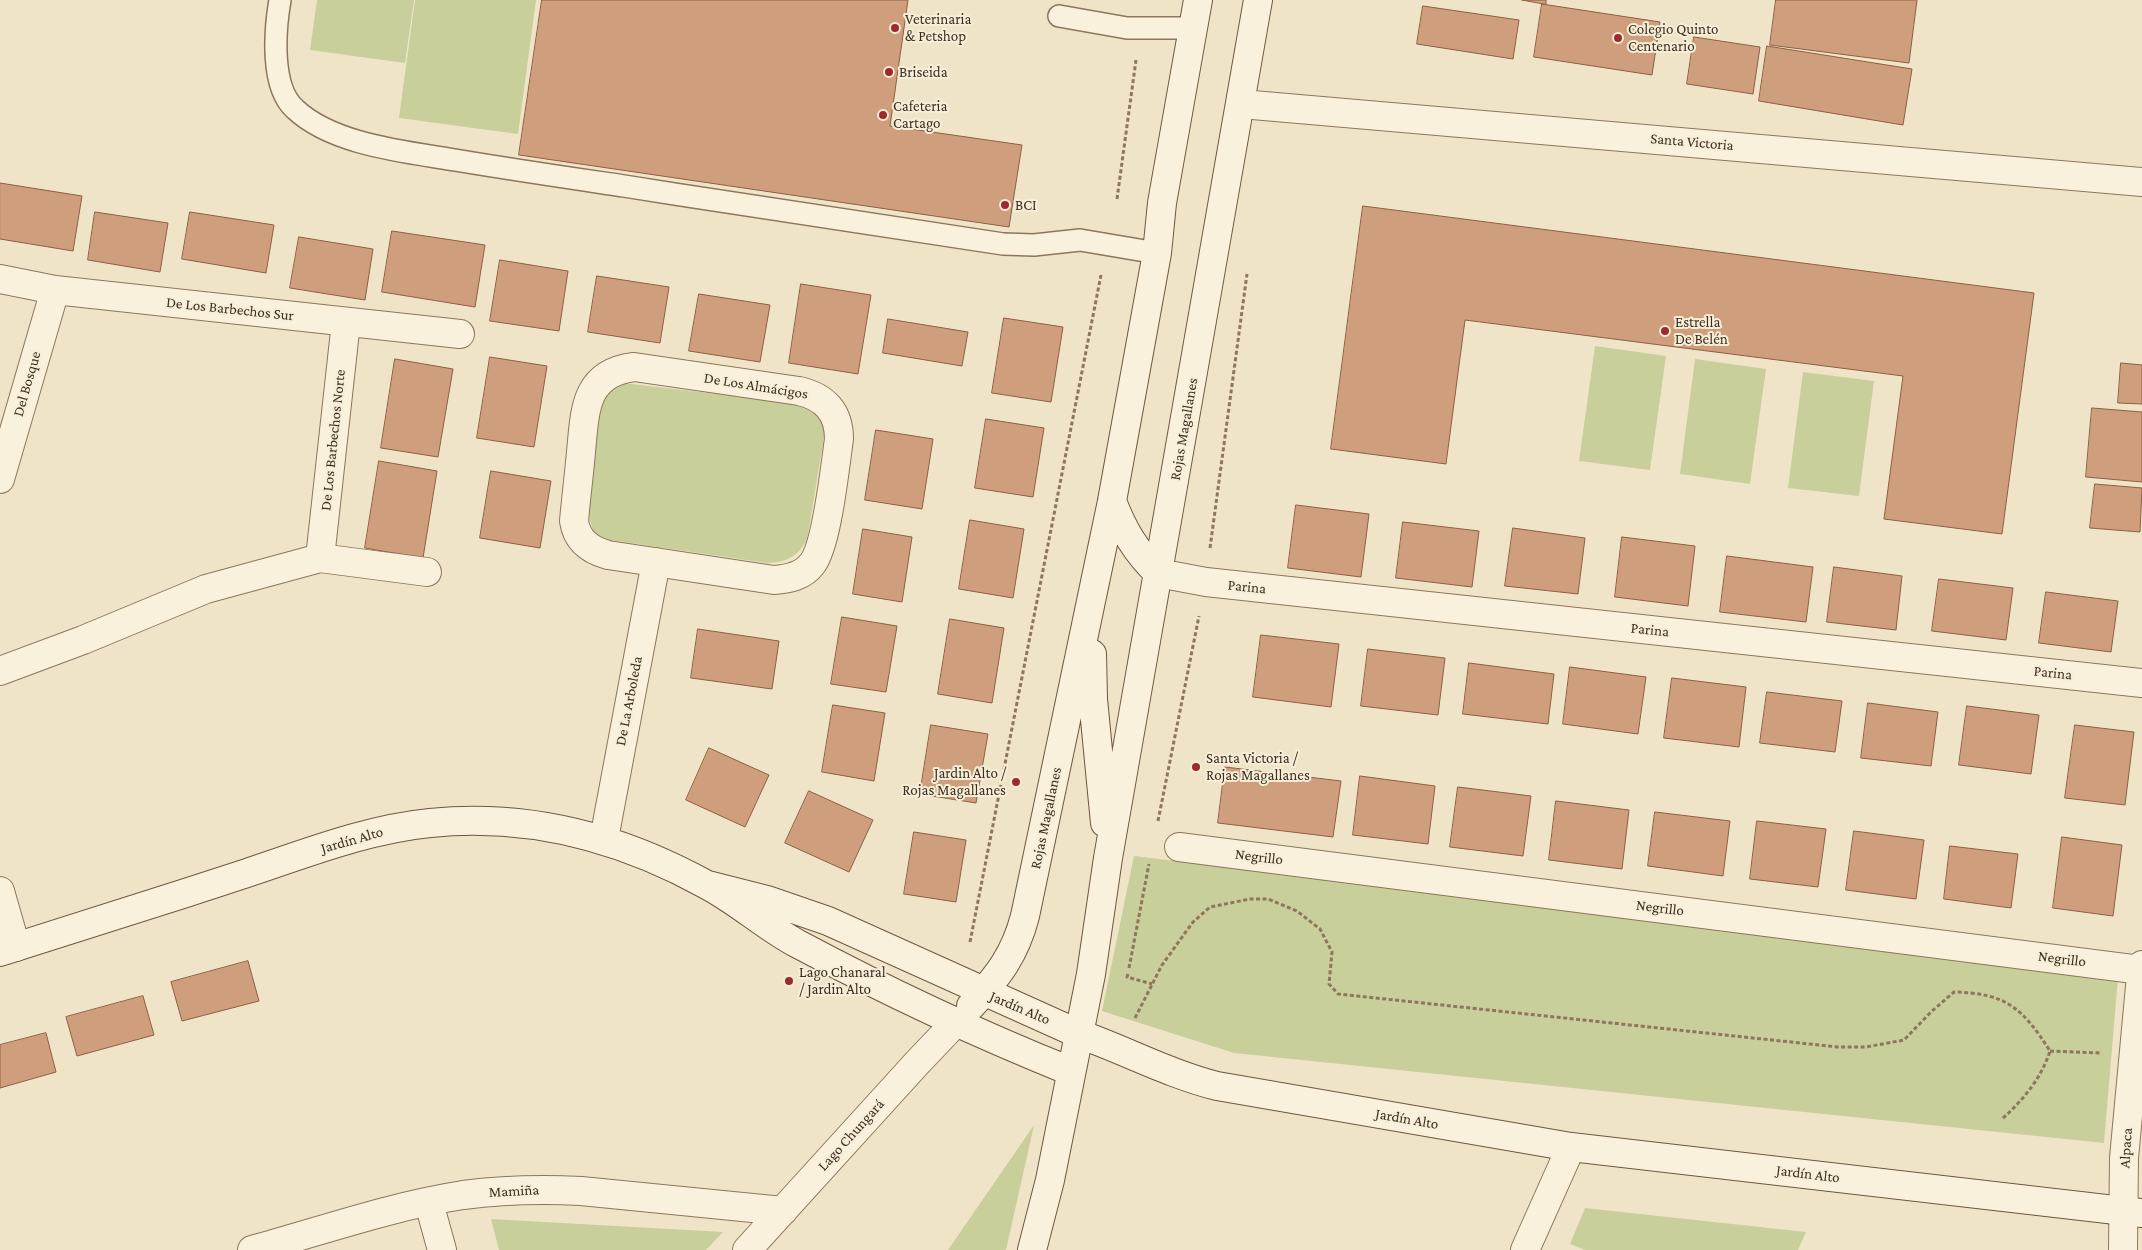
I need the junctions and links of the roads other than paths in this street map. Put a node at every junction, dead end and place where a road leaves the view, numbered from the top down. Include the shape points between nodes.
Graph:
1 (280, 0) edge
2 (1198, 0) edge
3 (1258, 0) edge
4 (1059, 16) dead end
5 (1193, 28) junction
6 (1241, 104) junction
7 (2142, 182) edge
8 (1157, 253) junction
9 (0, 279) edge
10 (54, 290) junction
11 (346, 322) junction
12 (460, 334) dead end
13 (0, 479) edge
14 (1112, 501) junction
15 (320, 558) junction
16 (656, 562) junction
17 (427, 572) dead end
18 (1158, 573) junction
19 (1093, 595) junction
20 (0, 671) edge
21 (2142, 682) edge
22 (604, 839) junction
23 (1180, 847) dead end
24 (1108, 858) junction
25 (708, 885) junction
26 (0, 891) edge
27 (8, 949) edge
28 (2142, 965) edge
29 (2142, 970) edge
30 (983, 992) junction
31 (957, 1021) junction
32 (1079, 1034) junction
33 (1070, 1071) junction
34 (1572, 1147) junction
35 (429, 1203) junction
36 (783, 1210) junction
37 (2133, 1212) edge
38 (252, 1250) edge
39 (442, 1250) edge
40 (747, 1250) edge
41 (1032, 1250) edge
42 (1525, 1250) edge
43 (2123, 1250) edge

1 - 8 lane via 275,31 277,63 284,92 293,108 313,123 355,141 490,166 1003,244 1041,245 1080,240
2 - 5 street, Rojas Magallanes
3 - 6 street, Rojas Magallanes
4 - 5 lane via 1117,27
5 - 8 street, Rojas Magallanes via 1162,203
6 - 7 street, Santa Victoria
6 - 18 street, Rojas Magallanes
8 - 14 street, Rojas Magallanes
9 - 10 street, De Los Barbechos Sur
10 - 11 street, De Los Barbechos Sur
10 - 13 street, Del Bosque
11 - 12 street, De Los Barbechos Sur
11 - 15 street, De Los Barbechos Norte
14 - 18 street via 1133,545
14 - 19 street, Rojas Magallanes
15 - 17 street
15 - 20 street via 206,589
16 - 16 street, De Los Almácigos via 774,580 795,577 812,565 821,546 839,439 836,418 826,402 799,391 634,367 614,371 604,377 591,394 586,410 575,529 583,543 597,552
16 - 22 street, De La Arboleda
18 - 21 street, Parina via 1206,582
18 - 24 street, Rojas Magallanes
19 - 24 street, Rojas Magallanes via 1093,699
19 - 30 street, Rojas Magallanes via 1019,937 1010,957
22 - 25 street, Jardín Alto
22 - 27 street, Jardín Alto via 529,823 476,820 386,830
23 - 29 street, Negrillo
24 - 32 street, Rojas Magallanes
25 - 30 street, Jardín Alto via 768,900 828,921
25 - 31 street, Jardín Alto via 794,942
26 - 27 street
28 - 29 street, Alpaca
29 - 37 street, Alpaca via 2124,1158
30 - 31 street, Rojas Magallanes
30 - 32 street, Jardín Alto
31 - 33 street, Jardín Alto
31 - 36 street, Lago Chungará
32 - 33 street, Rojas Magallanes
32 - 34 street, Jardín Alto via 1190,1079 1217,1086
33 - 41 street, Rojas Magallanes via 1050,1180
34 - 37 street, Jardín Alto
34 - 42 street
35 - 36 street, Mamiña via 488,1192 549,1190
35 - 38 street, Mamiña
35 - 39 street
36 - 40 street, Lago Chungará
37 - 43 street, Alpaca

